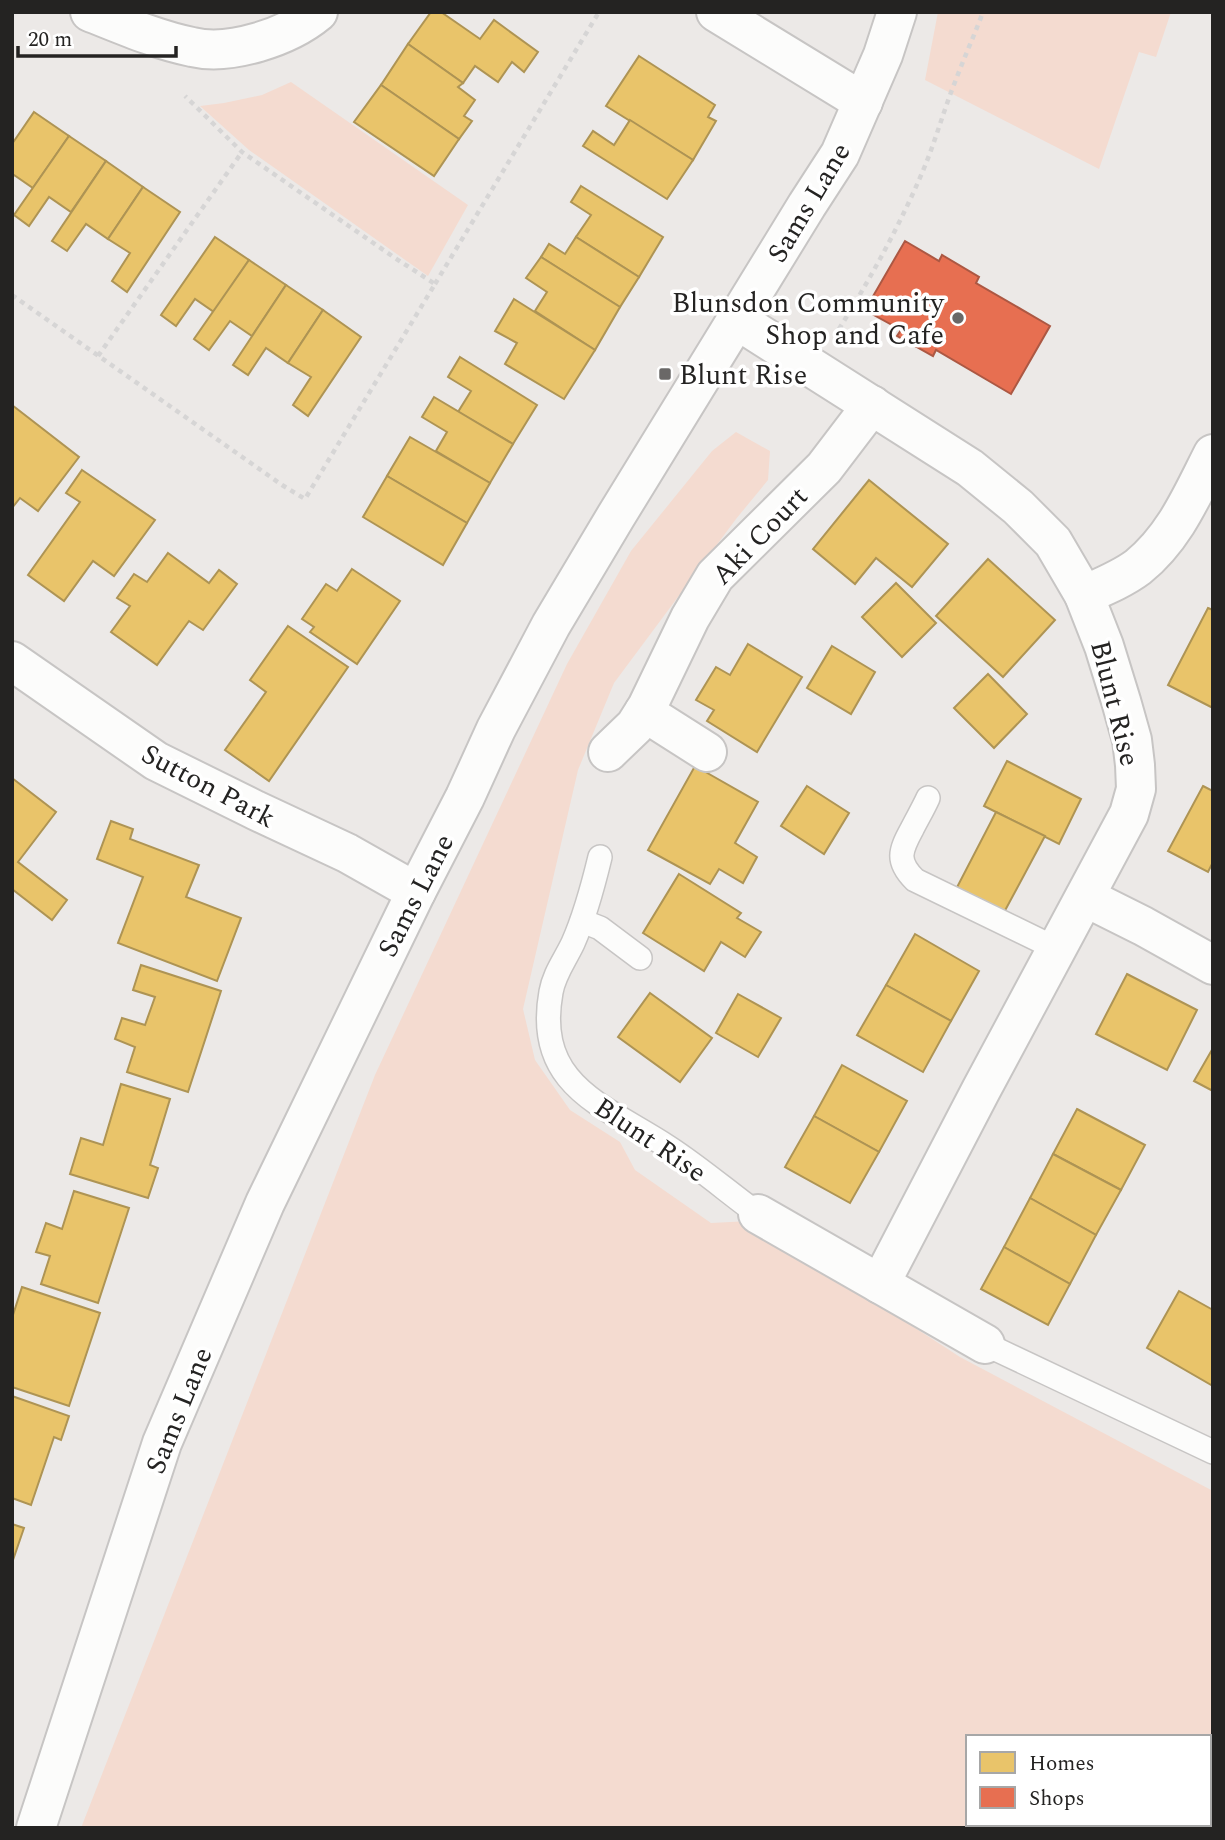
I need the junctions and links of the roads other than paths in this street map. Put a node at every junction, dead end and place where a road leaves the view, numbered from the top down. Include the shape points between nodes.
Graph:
1 (90, 12) edge
2 (318, 12) edge
3 (716, 12) edge
4 (897, 12) edge
5 (863, 102) junction
6 (737, 320) junction
7 (872, 405) junction
8 (1213, 454) edge
9 (1084, 595) junction
10 (12, 661) edge
11 (644, 712) junction
12 (608, 752) dead end
13 (707, 752) dead end
14 (928, 798) dead end
15 (600, 857) dead end
16 (416, 892) junction
17 (1085, 897) junction
18 (582, 921) junction
19 (1057, 949) junction
20 (640, 958) dead end
21 (1213, 965) edge
22 (758, 1214) joint
23 (880, 1284) junction
24 (985, 1345) joint
25 (1213, 1452) edge
26 (36, 1828) edge

1 - 2 street via 209,49 269,38
3 - 5 street
4 - 5 street, Sams Lane
5 - 6 street, Sams Lane via 840,154
6 - 7 street, Blunt Rise
6 - 16 street, Sams Lane via 551,625
7 - 9 street, Blunt Rise via 970,468 1017,507 1053,542
7 - 11 street, Aki Court via 824,468 715,576
8 - 9 street via 1168,537 1136,568
9 - 17 street, Blunt Rise via 1132,740 1136,789 1129,814
10 - 16 street, Sutton Park via 156,761 347,853
11 - 12 street, Aki Court
11 - 13 street
14 - 19 lane via 902,848 906,871 915,880
15 - 18 lane, Blunt Rise
16 - 26 street, Sams Lane via 265,1203 162,1443
17 - 19 street, Blunt Rise
17 - 21 street
18 - 20 lane via 600,928
18 - 22 lane, Blunt Rise via 551,990 550,1041 560,1065 589,1099 669,1148
19 - 23 street, Blunt Rise
22 - 23 street, Blunt Rise
23 - 24 street, Blunt Rise
24 - 25 lane, Blunt Rise

